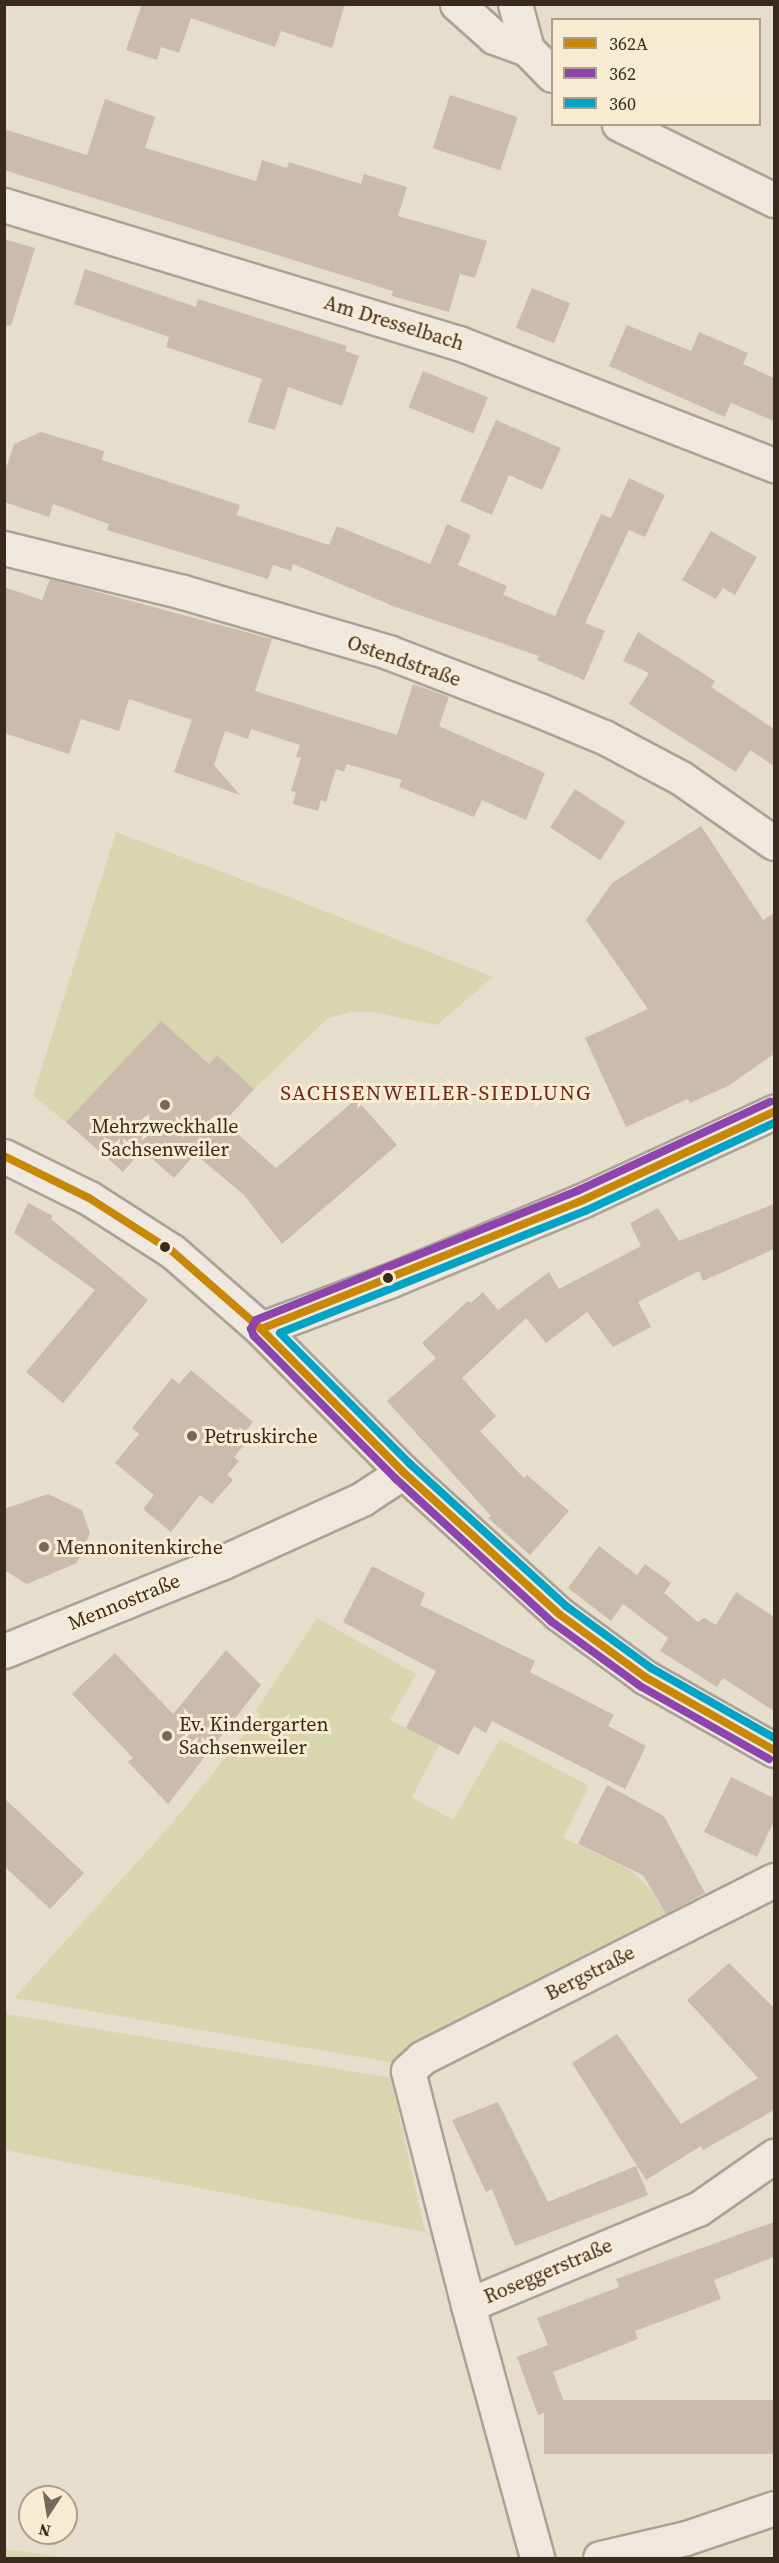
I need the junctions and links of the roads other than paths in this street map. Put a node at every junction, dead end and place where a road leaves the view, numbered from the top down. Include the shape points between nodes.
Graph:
1 (457, 4) edge
2 (515, 4) edge
3 (527, 49) junction
4 (551, 74) edge
5 (623, 126) edge
6 (774, 201) edge
7 (4, 205) edge
8 (774, 465) edge
9 (4, 548) edge
10 (774, 843) edge
11 (774, 1112) edge
12 (4, 1156) edge
13 (261, 1329) junction
14 (403, 1472) junction
15 (4, 1651) edge
16 (774, 1750) edge
17 (774, 1880) edge
18 (408, 2071) joint
19 (774, 2156) edge
20 (468, 2305) junction
21 (774, 2508) edge
22 (535, 2556) edge
23 (600, 2559) edge

1 - 3 street via 494,37
2 - 3 street
3 - 4 street
5 - 6 street
7 - 8 street, Am Dresselbach via 459,343
9 - 10 street, Ostendstraße via 183,592 388,652 604,737 681,778
11 - 13 street via 581,1201
12 - 13 street via 89,1198 172,1251
13 - 14 street
14 - 15 street, Mennostraße via 362,1500 221,1563
14 - 16 street via 559,1614 645,1677
17 - 18 street, Bergstraße via 422,2058
18 - 20 street, Roseggerstraße
19 - 20 street, Roseggerstraße via 698,2209
20 - 22 street
21 - 23 street via 686,2538

